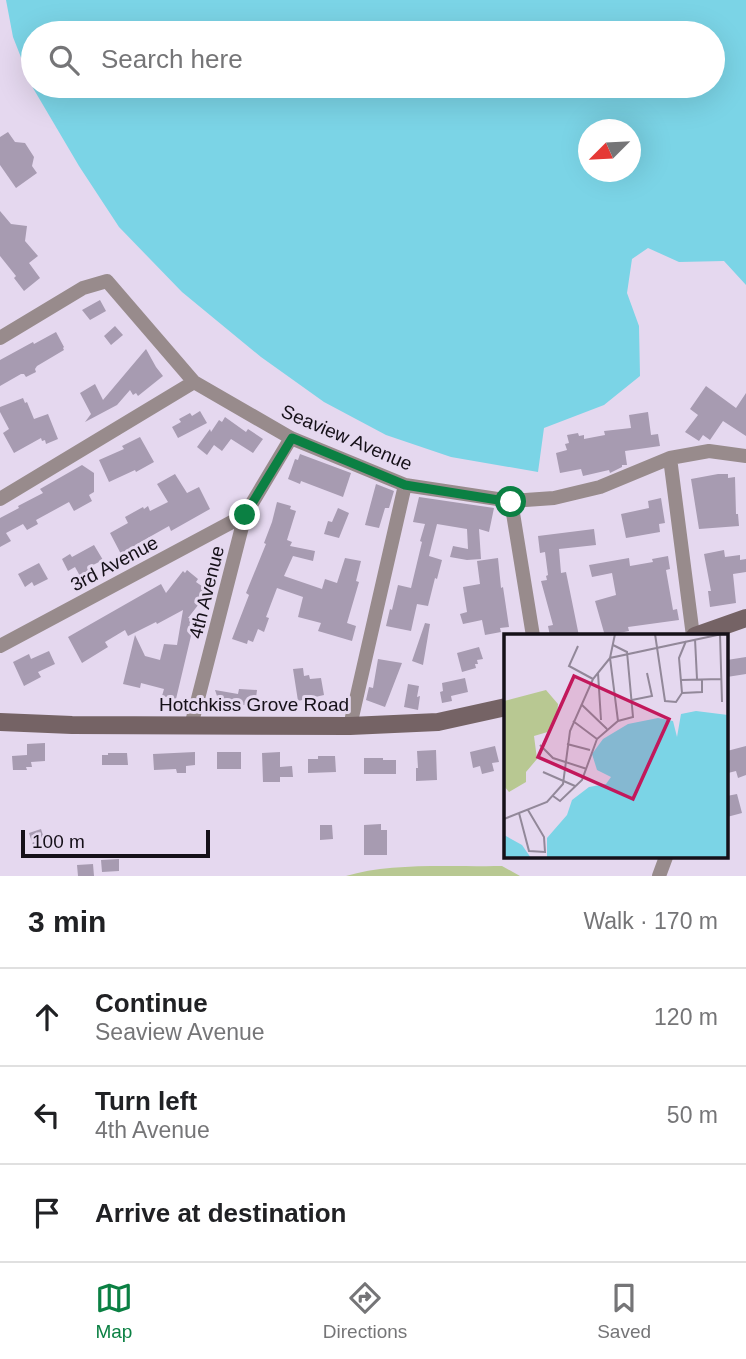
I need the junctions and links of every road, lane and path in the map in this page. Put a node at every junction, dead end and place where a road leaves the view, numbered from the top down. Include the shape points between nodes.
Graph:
1 (0, 338) edge
2 (194, 382) junction
3 (292, 438) junction
4 (746, 456) edge
5 (670, 458) junction
6 (405, 485) junction
7 (0, 499) edge
8 (511, 502) junction
9 (245, 515) junction
10 (746, 618) edge
11 (533, 634) edge
12 (694, 634) edge
13 (700, 634) edge
14 (0, 646) edge
15 (504, 707) edge
16 (0, 722) edge
17 (191, 726) junction
18 (350, 726) junction
19 (666, 858) edge
20 (659, 876) edge

1 - 2 street, Seaview Avenue via 83,288 107,281
2 - 3 street, Seaview Avenue
2 - 7 street
3 - 6 street, Seaview Avenue
3 - 9 street, 4th Avenue
4 - 5 street, Seaview Avenue via 709,451
5 - 8 street, Seaview Avenue via 600,487
5 - 12 street
6 - 8 street, Seaview Avenue
6 - 18 street
8 - 11 street
9 - 14 street, 3rd Avenue
9 - 17 street, 4th Avenue
10 - 13 main road
15 - 18 main road, Hotchkiss Grove Road via 438,722
16 - 17 main road, Hotchkiss Grove Road
17 - 18 main road, Hotchkiss Grove Road
19 - 20 street

